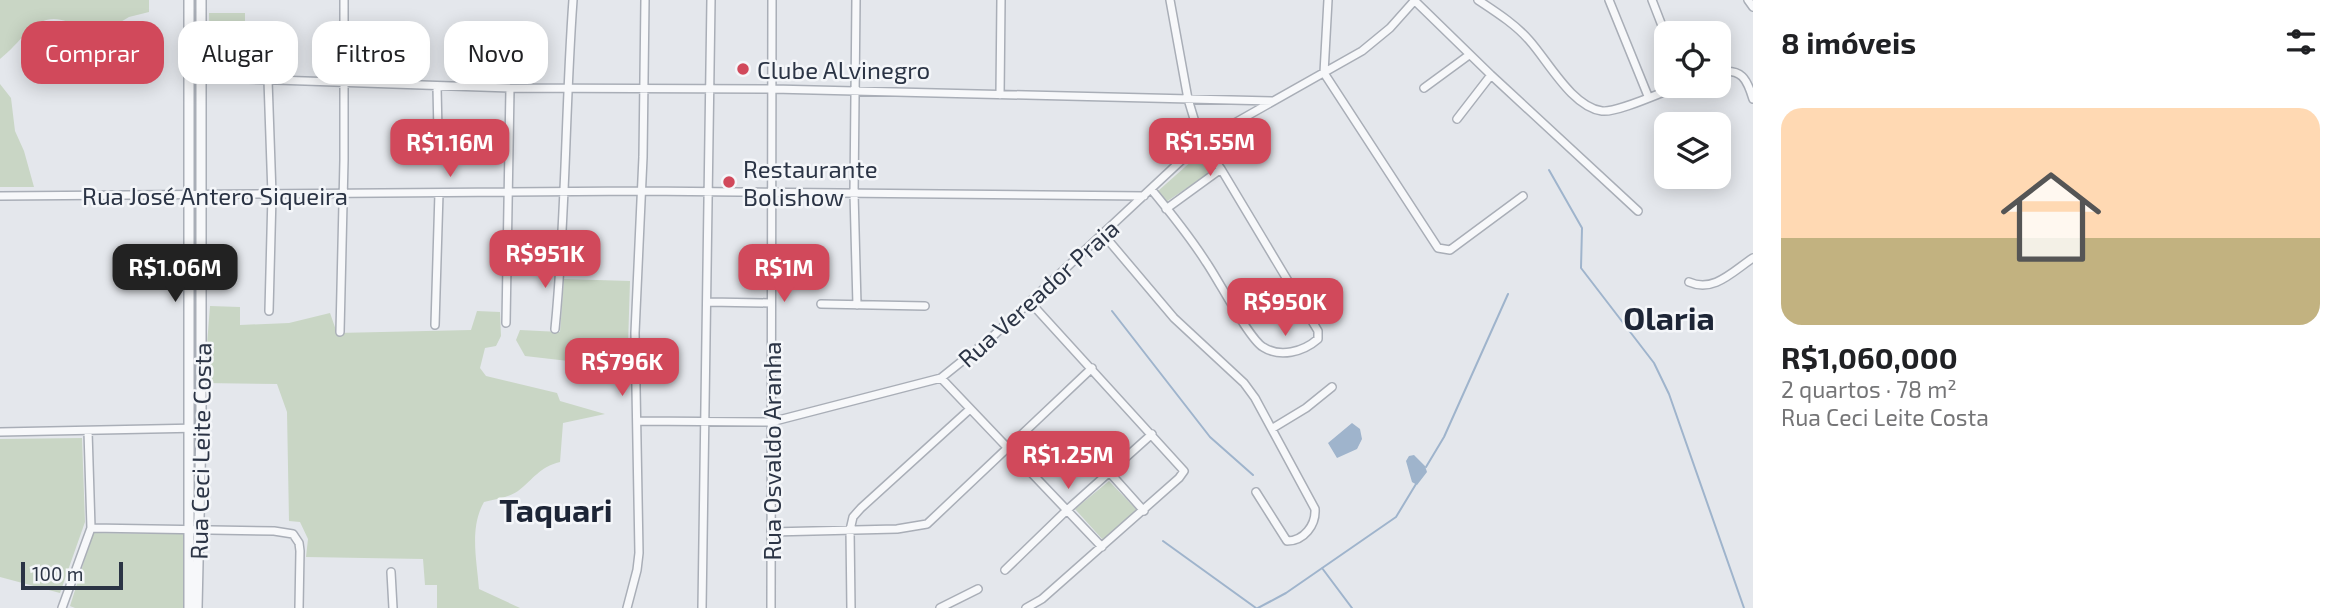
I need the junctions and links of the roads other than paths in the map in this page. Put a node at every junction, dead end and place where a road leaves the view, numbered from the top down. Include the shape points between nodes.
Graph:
1 (189, 0) edge
2 (201, 0) edge
3 (344, 0) edge
4 (573, 0) edge
5 (645, 0) edge
6 (711, 0) edge
7 (772, 0) edge
8 (856, 0) edge
9 (1001, 0) edge
10 (1170, 0) edge
11 (1328, 0) edge
12 (1415, 0) edge
13 (1478, 0) edge
14 (1609, 0) edge
15 (1652, 0) edge
16 (1748, 0) edge
17 (1753, 7) edge
18 (189, 21) edge
19 (201, 21) edge
20 (344, 21) edge
21 (1660, 21) edge
22 (1469, 55) junction
23 (1731, 70) edge
24 (1324, 73) junction
25 (1491, 75) junction
26 (190, 84) edge
27 (202, 84) edge
28 (268, 84) edge
29 (343, 84) edge
30 (381, 84) edge
31 (437, 87) junction
32 (510, 88) junction
33 (710, 88) junction
34 (1424, 88) dead end
35 (567, 89) junction
36 (644, 89) junction
37 (773, 89) junction
38 (856, 91) junction
39 (1000, 94) junction
40 (1654, 94) edge
41 (1648, 96) junction
42 (1188, 99) junction
43 (1753, 99) edge
44 (1273, 101) junction
45 (1457, 120) dead end
46 (438, 133) dead end
47 (1201, 142) junction
48 (1221, 169) junction
49 (1151, 189) junction
50 (642, 191) junction
51 (510, 192) junction
52 (565, 192) junction
53 (710, 192) junction
54 (772, 192) junction
55 (439, 193) junction
56 (854, 193) junction
57 (343, 194) junction
58 (190, 195) junction
59 (202, 195) junction
60 (272, 195) junction
61 (0, 196) edge
62 (1144, 196) junction
63 (1523, 196) dead end
64 (1166, 209) junction
65 (1638, 211) dead end
66 (1103, 233) junction
67 (1753, 258) edge
68 (190, 261) junction
69 (202, 262) junction
70 (1689, 282) dead end
71 (708, 302) junction
72 (1030, 302) junction
73 (770, 303) junction
74 (821, 304) dead end
75 (857, 305) junction
76 (925, 306) dead end
77 (269, 311) dead end
78 (506, 323) dead end
79 (435, 325) dead end
80 (555, 329) dead end
81 (340, 332) dead end
82 (1092, 369) junction
83 (941, 378) junction
84 (1332, 387) dead end
85 (970, 409) junction
86 (637, 421) junction
87 (705, 422) junction
88 (771, 422) junction
89 (190, 428) junction
90 (201, 428) junction
91 (1273, 428) junction
92 (88, 431) junction
93 (0, 432) edge
94 (1152, 434) junction
95 (1008, 449) junction
96 (1110, 473) junction
97 (1256, 492) dead end
98 (1067, 510) junction
99 (1144, 510) junction
100 (91, 528) junction
101 (195, 530) junction
102 (850, 530) junction
103 (771, 532) junction
104 (1102, 547) junction
105 (1005, 569) dead end
106 (391, 572) dead end
107 (978, 589) dead end
108 (62, 608) edge
109 (188, 608) edge
110 (197, 608) edge
111 (299, 608) edge
112 (393, 608) edge
113 (627, 608) edge
114 (702, 608) edge
115 (771, 608) edge
116 (851, 608) edge
117 (940, 608) edge
118 (1026, 608) edge

1 - 18 street, Rua Ceci Leite Costa
2 - 19 street, Rua Ceci Leite Costa
3 - 20 street
4 - 35 street
5 - 36 street
6 - 33 street
7 - 37 street, Rua Osvaldo Aranha
8 - 38 street
9 - 39 street
10 - 42 street
11 - 24 street
12 - 22 street
12 - 24 street, Rua Vereador Praia via 1362,51
13 - 41 street via 1529,39 1584,104 1612,111
14 - 41 street
15 - 21 street
16 - 17 street
22 - 25 street
22 - 34 street
23 - 43 street via 1747,82
24 - 44 street, Rua Vereador Praia
24 - 63 street via 1438,248 1450,250
25 - 45 street
25 - 65 street
26 - 58 street, Rua Ceci Leite Costa
27 - 59 street, Rua Ceci Leite Costa
28 - 60 street
29 - 57 street
30 - 31 street
31 - 32 street
31 - 46 street
32 - 35 street
32 - 51 street
33 - 36 street
33 - 37 street
33 - 53 street
35 - 36 street
35 - 52 street
36 - 50 street
37 - 38 street
37 - 54 street, Rua Osvaldo Aranha
38 - 39 street
38 - 56 street
39 - 42 street
40 - 41 street
42 - 44 street
42 - 47 street
44 - 47 street, Rua Vereador Praia
47 - 48 street
47 - 49 street, Rua Vereador Praia
48 - 64 street
48 - 64 street via 1318,331 1314,342 1292,352 1268,349 1255,340 1205,260
49 - 62 street, Rua Vereador Praia
49 - 64 street
50 - 52 street, Rua José Antero Siqueira
50 - 53 street, Rua José Antero Siqueira
50 - 86 street via 635,333
51 - 52 street, Rua José Antero Siqueira
51 - 55 street, Rua José Antero Siqueira
51 - 78 street
52 - 80 street
53 - 54 street, Rua José Antero Siqueira
53 - 71 street
54 - 56 street, Rua José Antero Siqueira
54 - 73 street, Rua Osvaldo Aranha
55 - 57 street, Rua José Antero Siqueira
55 - 79 street
56 - 62 street, Rua José Antero Siqueira
56 - 75 street
57 - 60 street, Rua José Antero Siqueira
57 - 81 street
58 - 59 street, Rua José Antero Siqueira
58 - 61 street, Rua José Antero Siqueira
58 - 68 street, Rua Ceci Leite Costa
59 - 60 street, Rua José Antero Siqueira
59 - 69 street, Rua Ceci Leite Costa
60 - 77 street
62 - 66 street, Rua Vereador Praia
66 - 72 street, Rua Vereador Praia
66 - 91 street via 1174,318 1244,383
67 - 70 street via 1709,286
68 - 69 street
68 - 89 street, Rua Ceci Leite Costa
69 - 90 street, Rua Ceci Leite Costa
71 - 73 street
71 - 87 street
72 - 82 street
72 - 83 street, Rua Vereador Praia
73 - 88 street, Rua Osvaldo Aranha
74 - 75 street
75 - 76 street
82 - 94 street
82 - 95 street
83 - 85 street
83 - 88 street, Rua Vereador Praia
84 - 91 street
85 - 95 street
85 - 102 street via 860,508
86 - 87 street, Rua Vereador Praia
86 - 113 street via 639,553
87 - 88 street, Rua Vereador Praia
87 - 114 street
88 - 103 street, Rua Osvaldo Aranha
89 - 90 street
89 - 92 street
89 - 101 street, Rua Ceci Leite Costa
90 - 101 street, Rua Ceci Leite Costa
91 - 97 street via 1315,509 1314,522 1304,535 1287,541
92 - 93 street
92 - 100 street
94 - 96 street
94 - 99 street via 1184,469
95 - 98 street
95 - 102 street via 926,524
96 - 98 street
96 - 99 street
98 - 104 street
98 - 105 street
99 - 104 street
100 - 101 street
100 - 108 street
101 - 109 street, Rua Ceci Leite Costa
101 - 110 street, Rua Ceci Leite Costa
101 - 111 street via 288,532 297,537
102 - 103 street
102 - 116 street
103 - 115 street, Rua Osvaldo Aranha
104 - 118 street
106 - 112 street
107 - 117 street

